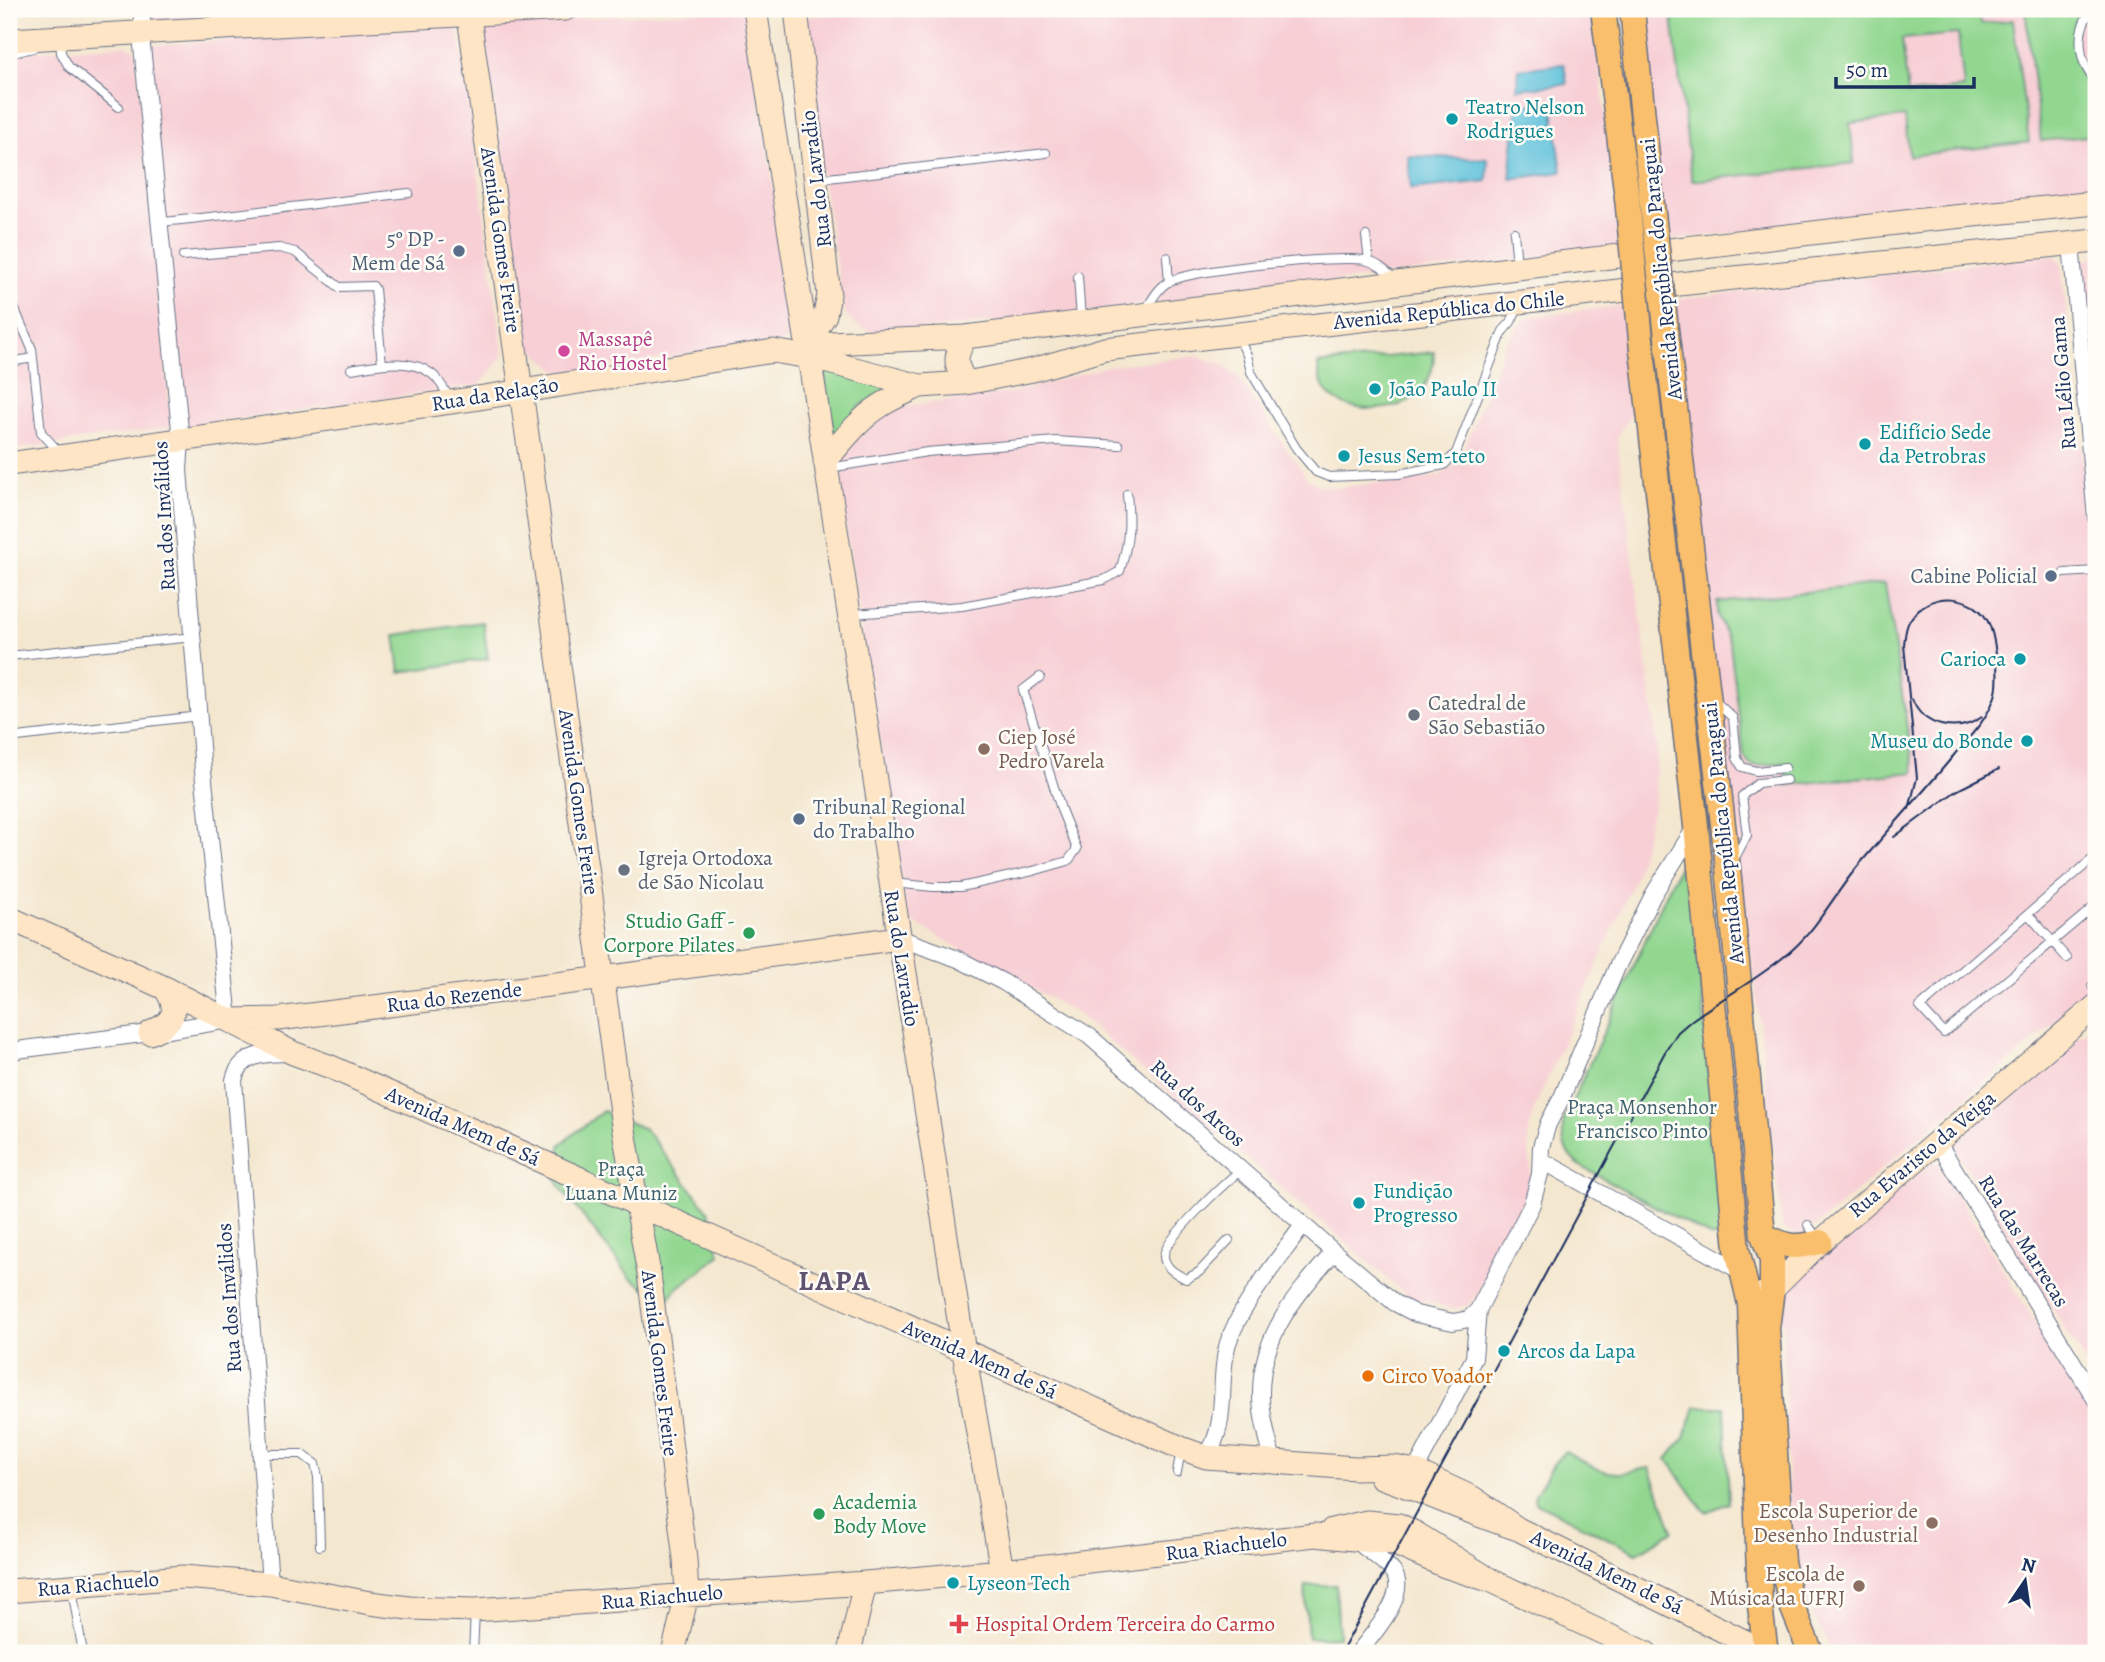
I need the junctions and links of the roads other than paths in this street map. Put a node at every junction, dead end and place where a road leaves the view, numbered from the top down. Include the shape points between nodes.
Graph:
1 (565, 9) edge
2 (755, 9) edge
3 (800, 9) edge
4 (1603, 9) edge
5 (1632, 9) edge
6 (2093, 9) edge
7 (469, 12) edge
8 (333, 15) edge
9 (142, 20) edge
10 (66, 38) junction
11 (9, 40) edge
12 (9, 54) edge
13 (2096, 81) edge
14 (119, 107) dead end
15 (1046, 153) dead end
16 (816, 179) junction
17 (409, 193) dead end
18 (1639, 196) junction
19 (2096, 202) edge
20 (161, 222) junction
21 (1514, 232) dead end
22 (1366, 236) dead end
23 (2096, 241) edge
24 (2071, 244) junction
25 (183, 256) dead end
26 (1167, 257) dead end
27 (1369, 261) junction
28 (1517, 268) junction
29 (1078, 276) dead end
30 (1169, 282) junction
31 (1401, 284) junction
32 (9, 300) edge
33 (1520, 302) junction
34 (1142, 316) junction
35 (1081, 323) junction
36 (1237, 334) junction
37 (965, 337) junction
38 (808, 351) junction
39 (28, 359) dead end
40 (9, 362) edge
41 (382, 364) junction
42 (351, 369) dead end
43 (966, 383) junction
44 (920, 386) junction
45 (522, 390) junction
46 (452, 402) junction
47 (181, 440) junction
48 (1119, 445) dead end
49 (62, 456) junction
50 (9, 464) edge
51 (826, 465) junction
52 (2094, 478) edge
53 (1127, 494) dead end
54 (2096, 518) edge
55 (2096, 571) edge
56 (2064, 573) dead end
57 (850, 614) junction
58 (193, 637) junction
59 (9, 656) edge
60 (1040, 677) dead end
61 (1707, 694) junction
62 (199, 716) junction
63 (9, 738) edge
64 (1785, 768) dead end
65 (1786, 780) dead end
66 (1696, 826) junction
67 (2096, 856) edge
68 (1728, 868) junction
69 (890, 883) junction
70 (2096, 905) edge
71 (2028, 914) junction
72 (9, 918) edge
73 (899, 938) junction
74 (2053, 942) junction
75 (2067, 958) dead end
76 (604, 978) junction
77 (165, 988) junction
78 (2095, 995) edge
79 (229, 1020) junction
80 (150, 1033) junction
81 (9, 1051) edge
82 (293, 1053) junction
83 (1937, 1141) junction
84 (1541, 1160) junction
85 (1241, 1170) junction
86 (636, 1204) junction
87 (1303, 1225) junction
88 (1814, 1233) junction
89 (1763, 1234) junction
90 (1230, 1240) dead end
91 (1334, 1252) junction
92 (1744, 1273) junction
93 (1772, 1290) junction
94 (1750, 1302) junction
95 (1478, 1310) junction
96 (1767, 1328) junction
97 (964, 1352) junction
98 (2096, 1400) edge
99 (1181, 1448) junction
100 (261, 1454) junction
101 (1206, 1457) junction
102 (1273, 1463) junction
103 (1355, 1468) junction
104 (1415, 1471) junction
105 (1177, 1472) dead end
106 (1518, 1529) junction
107 (1350, 1532) junction
108 (320, 1546) dead end
109 (1002, 1571) junction
110 (865, 1583) junction
111 (270, 1584) junction
112 (72, 1586) junction
113 (10, 1587) edge
114 (687, 1595) junction
115 (475, 1610) junction
116 (83, 1653) edge
117 (473, 1653) edge
118 (673, 1653) edge
119 (849, 1653) edge
120 (1358, 1653) edge
121 (1646, 1653) edge
122 (1768, 1653) edge
123 (1811, 1653) edge

1 - 7 main road
2 - 38 main road, Rua do Lavradio
3 - 16 main road, Rua do Lavradio via 797,18
4 - 18 main road, Avenida República do Paraguai
5 - 18 main road, Avenida República do Paraguai
6 - 13 lane via 2080,46
7 - 8 main road
7 - 45 main road, Avenida Gomes Freire
8 - 9 main road
9 - 10 main road
9 - 20 street, Rua dos Inválidos
10 - 11 main road
10 - 12 lane
10 - 14 lane via 64,60 69,67
15 - 16 lane
16 - 38 main road, Rua do Lavradio via 829,295
17 - 20 lane
18 - 61 main road, Avenida República do Paraguai, bridge via 1668,346
18 - 66 main road, Avenida República do Paraguai, bridge via 1642,350
19 - 28 main road, Avenida República do Chile
20 - 47 street, Rua dos Inválidos
21 - 28 lane
22 - 27 lane
23 - 24 main road, Avenida República do Chile
24 - 33 main road, Avenida República do Chile
24 - 52 street, Rua Lélio Gama
25 - 41 lane via 279,248 295,252 339,286 373,286
26 - 30 lane
27 - 30 lane via 1342,258 1239,268
27 - 31 lane
28 - 31 main road, Avenida República do Chile
29 - 35 lane
30 - 34 lane via 1157,291
31 - 34 main road, Avenida República do Chile
32 - 49 lane via 32,349 41,432
33 - 36 main road, Avenida República do Chile
33 - 36 lane via 1503,331 1456,453 1444,465 1399,474 1329,477 1316,472 1296,448 1251,372
34 - 35 main road, Avenida República do Chile
35 - 37 main road, Avenida República do Chile
36 - 43 main road, Avenida República do Chile via 1105,349
37 - 38 main road, Avenida República do Chile
37 - 43 main road via 956,363
38 - 44 main road, Avenida República do Chile
38 - 45 main road, Rua da Relação via 760,352
38 - 51 main road, Rua do Lavradio
39 - 40 lane
41 - 42 lane
41 - 46 lane via 414,366 433,374
43 - 44 main road, Avenida República do Chile
44 - 51 main road via 868,415
45 - 46 main road, Rua da Relação
45 - 76 main road, Avenida Gomes Freire
46 - 47 main road, Rua da Relação
47 - 49 main road, Rua da Relação
47 - 58 street, Rua dos Inválidos via 179,470
48 - 51 lane via 1056,441
49 - 50 main road, Rua da Relação
51 - 57 main road, Rua do Lavradio
52 - 54 street, Rua Lélio Gama
53 - 57 lane via 1128,546 1119,571 1104,580 962,606
55 - 56 lane
57 - 69 main road, Rua do Lavradio
58 - 59 lane
58 - 62 street, Rua dos Inválidos
60 - 69 lane via 1023,690 1077,849 1068,861 961,887
61 - 64 lane via 1733,718 1742,768
61 - 68 main road, Avenida República do Paraguai
62 - 63 lane
62 - 79 street, Rua dos Inválidos
65 - 68 lane via 1758,783 1742,796 1747,835
66 - 84 street via 1653,895 1617,967 1548,1124
66 - 92 main road, Avenida República do Paraguai via 1737,1249
67 - 71 lane
68 - 89 main road, Avenida República do Paraguai
69 - 73 main road, Rua do Lavradio
70 - 74 lane
71 - 74 lane
71 - 74 lane via 1920,1007 1944,1033
72 - 77 main road, Avenida Mem de Sá
73 - 76 main road, Rua do Rezende
73 - 85 street, Rua dos Arcos via 958,959 1003,982 1089,1036
73 - 97 main road, Rua do Lavradio
74 - 75 lane
76 - 79 main road, Rua do Rezende via 278,1019
76 - 86 main road, Avenida Gomes Freire
77 - 79 main road, Avenida Mem de Sá
77 - 80 main road via 173,1004 171,1018 168,1025
78 - 83 main road, Rua Evaristo da Veiga
79 - 80 street, Rua do Rezende
79 - 82 main road, Avenida Mem de Sá
80 - 81 street, Rua do Rezende
82 - 86 main road, Avenida Mem de Sá
82 - 100 street, Rua dos Inválidos via 250,1058 234,1080
83 - 88 main road, Rua Evaristo da Veiga
83 - 98 street, Rua das Marrecas
84 - 92 street
84 - 95 street via 1532,1204
85 - 87 street, Rua dos Arcos
85 - 90 lane via 1166,1245 1168,1268 1186,1279
86 - 97 main road, Avenida Mem de Sá
86 - 114 main road, Avenida Gomes Freire via 649,1274
87 - 91 street, Rua dos Arcos
87 - 101 street via 1236,1324 1228,1344 1221,1425
88 - 89 main road via 1798,1247
88 - 93 main road, Rua Evaristo da Veiga
89 - 93 main road, Avenida República do Paraguai via 1772,1260
91 - 95 street, Rua dos Arcos via 1395,1303 1416,1314 1453,1322 1469,1319
91 - 102 street via 1281,1318 1266,1352 1261,1395
92 - 94 main road, Avenida República do Paraguai
93 - 94 main road, Rua Evaristo da Veiga
93 - 96 main road, Avenida República do Paraguai
94 - 96 main road
94 - 122 main road, Avenida República do Paraguai via 1760,1606
95 - 104 street via 1474,1358
96 - 123 main road, Avenida República do Paraguai via 1782,1561 1790,1601
97 - 99 main road, Avenida Mem de Sá
97 - 109 main road, Rua do Lavradio
99 - 101 main road, Avenida Mem de Sá
99 - 105 lane
100 - 108 lane via 302,1454 315,1464
100 - 111 street, Rua dos Inválidos
101 - 102 main road, Avenida Mem de Sá
102 - 103 main road, Avenida Mem de Sá
103 - 104 main road, Avenida Mem de Sá
103 - 106 main road, Avenida Mem de Sá
104 - 106 main road, Avenida Mem de Sá via 1465,1493
106 - 122 main road, Avenida Mem de Sá
107 - 109 main road, Rua Riachuelo via 1166,1549
107 - 120 street via 1398,1581 1396,1598
107 - 121 main road via 1393,1543 1492,1581
109 - 110 main road, Rua Riachuelo
110 - 114 main road, Rua Riachuelo
110 - 119 main road
111 - 112 main road, Rua Riachuelo via 183,1577
111 - 115 main road, Rua Riachuelo via 370,1603
112 - 113 main road, Rua Riachuelo
112 - 116 lane
114 - 115 main road, Rua Riachuelo
114 - 118 main road, Avenida Gomes Freire
115 - 117 lane

